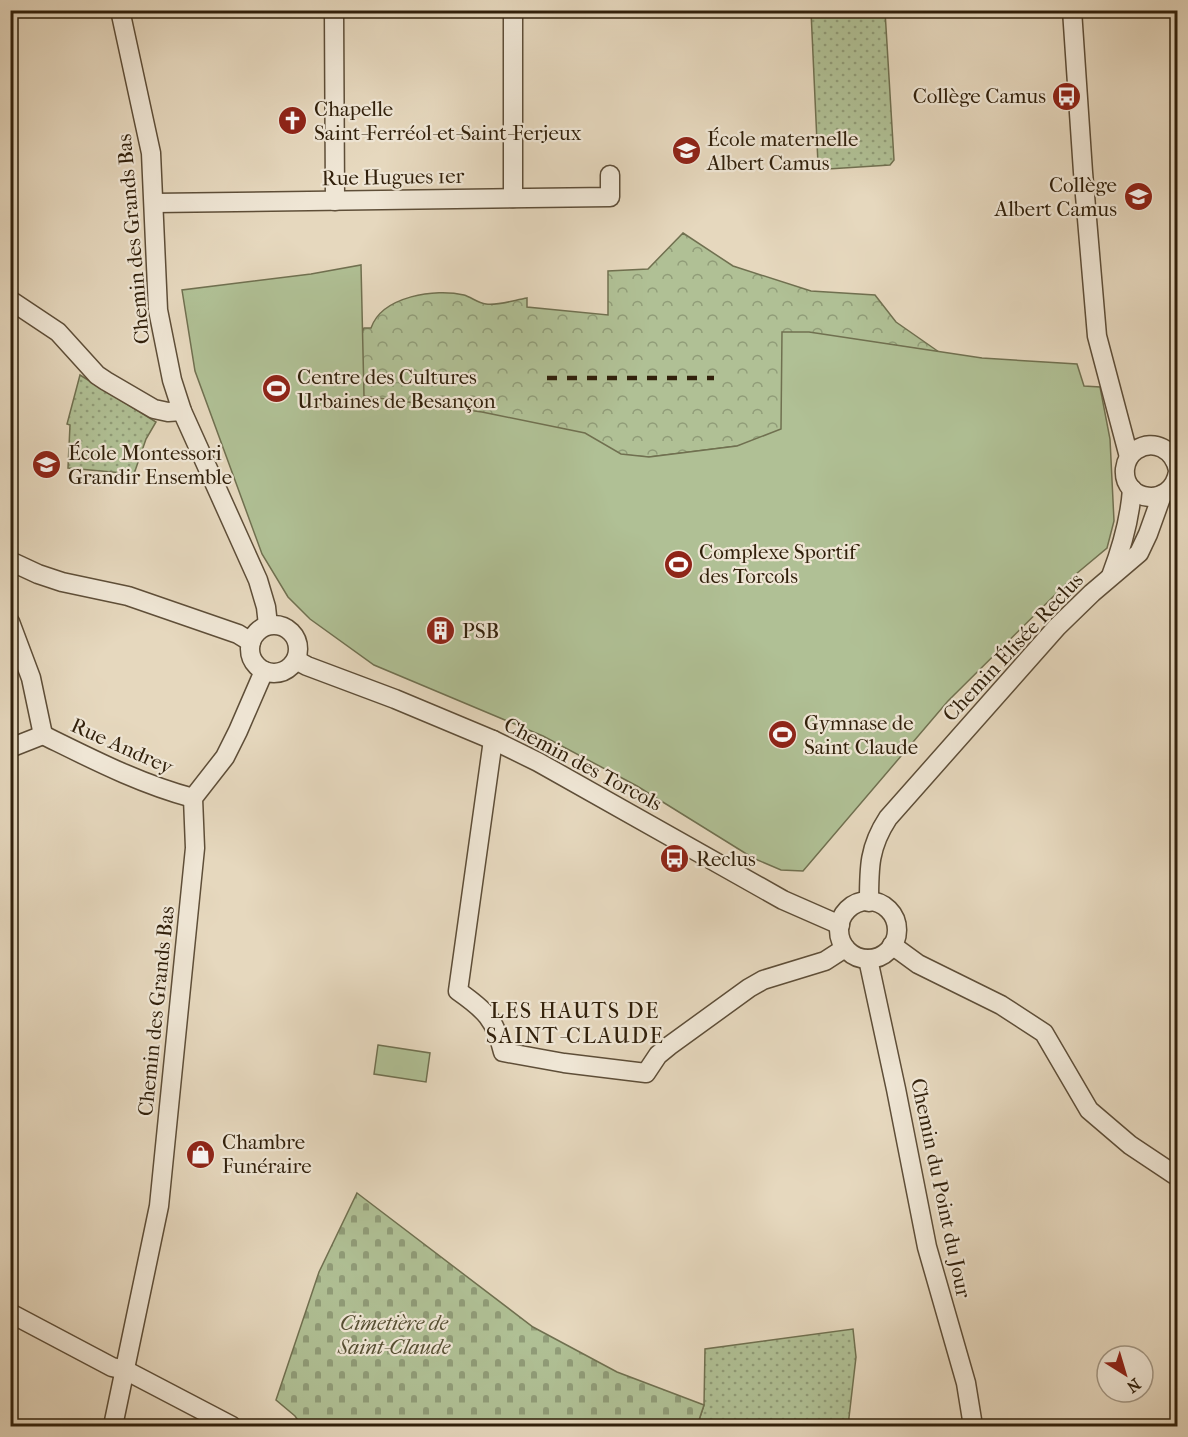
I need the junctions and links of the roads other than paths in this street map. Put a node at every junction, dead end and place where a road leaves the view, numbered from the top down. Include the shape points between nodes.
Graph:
1 (120, 10) edge
2 (334, 10) edge
3 (513, 10) edge
4 (1072, 10) edge
5 (610, 175) dead end
6 (513, 198) junction
7 (335, 201) junction
8 (154, 203) junction
9 (10, 300) edge
10 (182, 411) junction
11 (1120, 424) junction
12 (1144, 446) junction
13 (1129, 457) junction
14 (1177, 475) edge
15 (1132, 489) junction
16 (1162, 495) junction
17 (10, 561) edge
18 (1110, 578) junction
19 (10, 622) edge
20 (268, 625) junction
21 (250, 642) junction
22 (296, 660) junction
23 (264, 671) junction
24 (43, 735) junction
25 (493, 740) junction
26 (10, 748) edge
27 (193, 798) junction
28 (869, 902) junction
29 (840, 925) junction
30 (892, 945) junction
31 (845, 948) junction
32 (868, 959) junction
33 (1178, 1177) edge
34 (10, 1313) edge
35 (125, 1370) junction
36 (112, 1426) edge
37 (232, 1426) edge
38 (973, 1426) edge

1 - 8 street, Chemin des Grands Bas via 151,153
2 - 7 street
3 - 6 street
4 - 11 street via 1097,336
5 - 6 street, Rue Hugues 1er via 610,197
6 - 7 street, Rue Hugues 1er
7 - 8 street, Rue Hugues 1er
8 - 10 street, Chemin des Grands Bas via 158,310
9 - 10 street via 58,332 106,381 154,409
10 - 20 street, Chemin des Grands Bas via 258,580
11 - 12 street
11 - 13 street
12 - 13 street
12 - 14 street via 1167,450 1175,459
13 - 15 street via 1125,474
14 - 16 street via 1173,486
15 - 16 street via 1146,497
15 - 18 street, Chemin Élisée Reclus via 1123,544
16 - 18 street, Chemin Élisée Reclus via 1139,553
17 - 21 street via 62,582 128,596 238,634
18 - 28 street, Chemin Élisée Reclus via 1057,627 888,818 876,836 869,865
19 - 24 street, Rue Andrey via 31,678
20 - 21 street
20 - 22 street via 290,631 298,644
21 - 23 street via 253,662
22 - 23 street via 279,673
22 - 25 street, Chemin des Torcols
23 - 27 street via 225,757
24 - 26 street
24 - 27 street, Rue Andrey via 165,790
25 - 29 street, Chemin des Torcols via 783,900
25 - 31 street via 458,991 488,1016 498,1032 503,1052 646,1073 669,1046 756,984 825,961
27 - 35 street, Chemin des Grands Bas via 195,848 159,1206
28 - 29 street via 853,905
28 - 30 street via 891,913 897,929
29 - 31 street
30 - 32 street via 878,958
30 - 33 street via 918,964 1001,1005 1044,1033 1089,1110 1130,1145
31 - 32 street
32 - 38 street, Chemin du Point du Jour via 927,1247 966,1383
34 - 35 street
35 - 36 street, Chemin des Grands Bas
35 - 37 street

